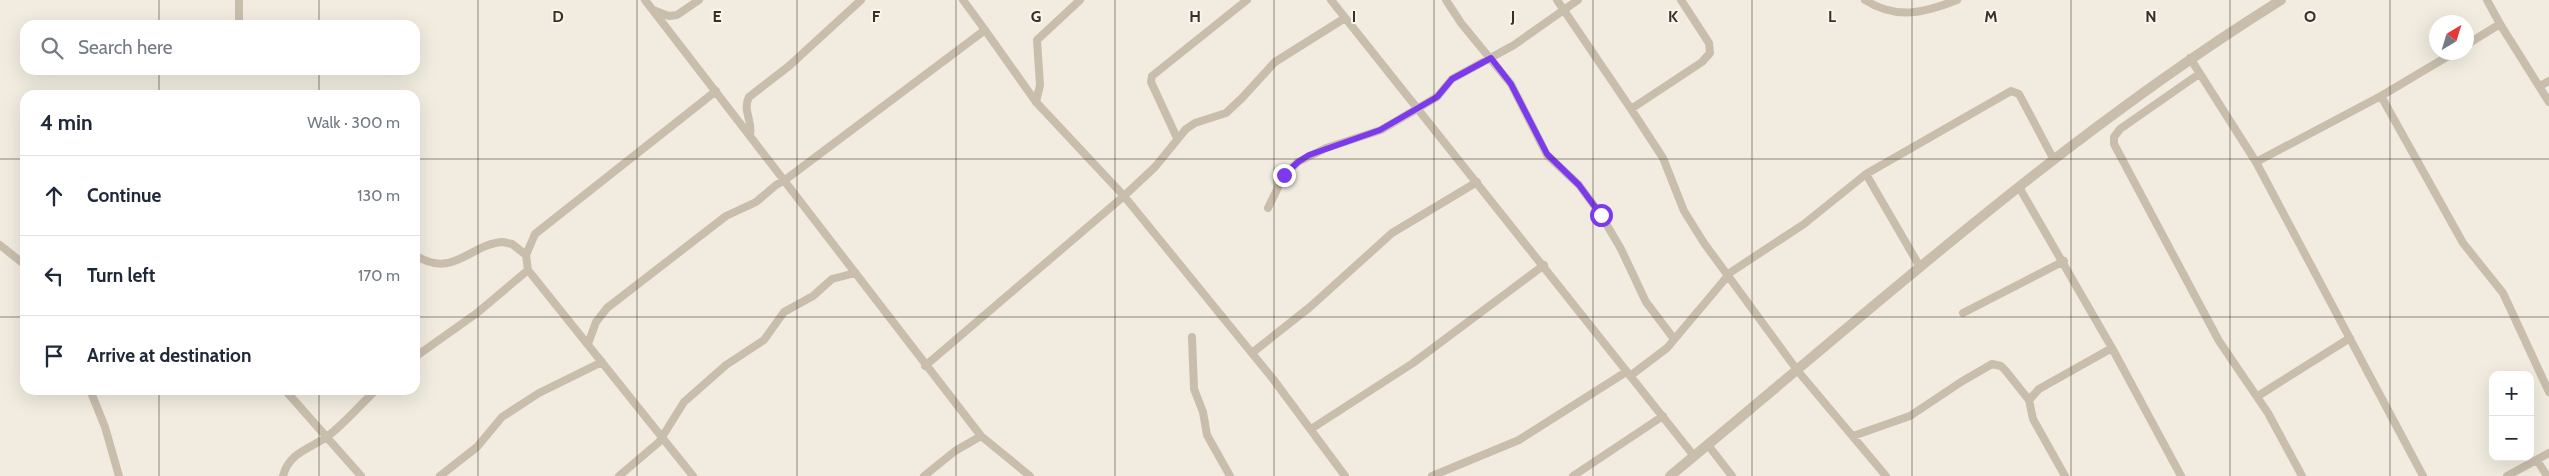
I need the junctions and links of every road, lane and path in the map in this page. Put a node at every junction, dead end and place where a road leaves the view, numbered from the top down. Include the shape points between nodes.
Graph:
1 (240, 0) edge
2 (645, 0) edge
3 (699, 0) edge
4 (862, 0) edge
5 (963, 0) edge
6 (1080, 0) edge
7 (1247, 0) edge
8 (1331, 0) edge
9 (1446, 0) edge
10 (1557, 0) edge
11 (1578, 0) edge
12 (1681, 0) edge
13 (1865, 0) edge
14 (1957, 0) edge
15 (2280, 0) edge
16 (2487, 0) edge
17 (653, 10) junction
18 (1564, 10) junction
19 (1345, 18) junction
20 (240, 20) edge
21 (2500, 24) junction
22 (985, 30) junction
23 (2474, 40) edge
24 (1491, 58) junction
25 (2190, 58) junction
26 (2442, 60) edge
27 (2199, 74) junction
28 (2549, 81) edge
29 (2540, 86) junction
30 (716, 91) junction
31 (2381, 96) junction
32 (1036, 102) junction
33 (2549, 102) edge
34 (1416, 107) junction
35 (1631, 109) junction
36 (750, 134) junction
37 (1177, 138) junction
38 (2054, 160) junction
39 (2256, 162) junction
40 (1866, 174) junction
41 (785, 180) junction
42 (1476, 182) junction
43 (2019, 187) junction
44 (1124, 196) junction
45 (1268, 208) dead end
46 (0, 245) edge
47 (526, 255) junction
48 (420, 256) edge
49 (20, 261) edge
50 (2064, 261) junction
51 (1544, 265) junction
52 (1920, 267) junction
53 (528, 270) junction
54 (855, 273) junction
55 (1727, 275) junction
56 (1963, 313) dead end
57 (1192, 337) dead end
58 (2350, 338) junction
59 (1674, 339) junction
60 (588, 344) junction
61 (2112, 348) junction
62 (420, 353) edge
63 (1252, 353) junction
64 (602, 362) junction
65 (925, 366) junction
66 (1797, 370) junction
67 (1628, 374) junction
68 (2549, 392) edge
69 (92, 395) edge
70 (290, 395) edge
71 (371, 395) edge
72 (2258, 396) junction
73 (2029, 400) junction
74 (1662, 416) junction
75 (1311, 429) junction
76 (328, 436) junction
77 (981, 436) junction
78 (1853, 436) junction
79 (662, 437) junction
80 (1708, 445) junction
81 (2549, 453) edge
82 (1694, 456) junction
83 (2537, 460) junction
84 (2300, 475) edge
85 (119, 476) edge
86 (284, 476) edge
87 (361, 476) edge
88 (440, 476) edge
89 (619, 476) edge
90 (693, 476) edge
91 (924, 476) edge
92 (1030, 476) edge
93 (1230, 476) edge
94 (1345, 476) edge
95 (1432, 476) edge
96 (1573, 476) edge
97 (1670, 476) edge
98 (1732, 476) edge
99 (1886, 476) edge
100 (2065, 476) edge
101 (2180, 476) edge
102 (2423, 476) edge
103 (2508, 476) edge
104 (2547, 476) edge

1 - 20 street
2 - 17 street
3 - 17 street via 677,15
4 - 36 street via 789,66 749,97 746,112 751,124
5 - 22 street
6 - 32 street via 1037,40 1040,85
7 - 37 street via 1152,76 1151,82
8 - 19 street
9 - 24 street
10 - 18 street
11 - 18 street
12 - 35 street via 1709,43 1710,53 1702,62
13 - 14 street via 1905,14 1930,10
15 - 25 street
16 - 21 street
17 - 30 street
18 - 24 street
18 - 35 street
19 - 34 street
19 - 37 street via 1275,62 1234,107 1191,125
21 - 23 street
21 - 29 street
22 - 32 street
22 - 41 street
24 - 34 street via 1452,79 1437,97
24 - 59 street via 1511,84 1547,154 1579,185 1601,215 1646,302
25 - 27 street
25 - 38 street
26 - 31 street
27 - 39 street
27 - 72 street via 2120,129 2114,137 2114,144 2219,341
28 - 29 street
29 - 33 street
30 - 36 street
30 - 47 street via 535,234
31 - 39 street
31 - 68 street via 2463,243 2503,293
32 - 44 street
34 - 42 street
34 - 45 street via 1380,130 1326,148 1298,162 1284,175
35 - 55 street via 1664,158 1689,220
36 - 41 street
37 - 44 street via 1155,168
38 - 40 street via 2021,98 2014,91
38 - 43 street
39 - 58 street
40 - 52 street
40 - 55 street via 1804,224
41 - 54 street
41 - 60 street via 756,202 726,216 607,308 596,322
42 - 51 street
42 - 63 street via 1392,233 1310,307
43 - 50 street
43 - 52 street
44 - 63 street
44 - 65 street
46 - 49 street
47 - 48 street via 512,244 503,242 447,263 433,263
47 - 53 street
50 - 56 street
50 - 61 street
51 - 67 street
51 - 75 street via 1413,363
52 - 66 street
53 - 60 street
53 - 62 street via 477,313
54 - 65 street
54 - 79 street via 832,279 813,296 784,312 764,340 726,365 684,402
55 - 59 street
55 - 66 street
57 - 93 street via 1194,389 1207,435
58 - 72 street
58 - 102 street
59 - 67 street via 1660,355
60 - 64 street
61 - 73 street via 2039,389
61 - 101 street
63 - 75 street
64 - 79 street
64 - 88 street via 539,393 502,417 477,447
65 - 77 street
66 - 78 street
66 - 80 street
67 - 74 street
67 - 95 street via 1519,440
69 - 85 street
70 - 76 street
71 - 76 street
72 - 84 street
73 - 78 street via 2005,370 1992,364 1910,416
73 - 100 street via 2033,418
74 - 82 street
74 - 96 street
75 - 94 street
76 - 86 street via 288,462
76 - 87 street
77 - 91 street via 955,451
77 - 92 street
78 - 99 street
79 - 89 street
79 - 90 street
80 - 82 street
80 - 98 street
81 - 83 street
82 - 97 street
83 - 103 street
83 - 104 street

